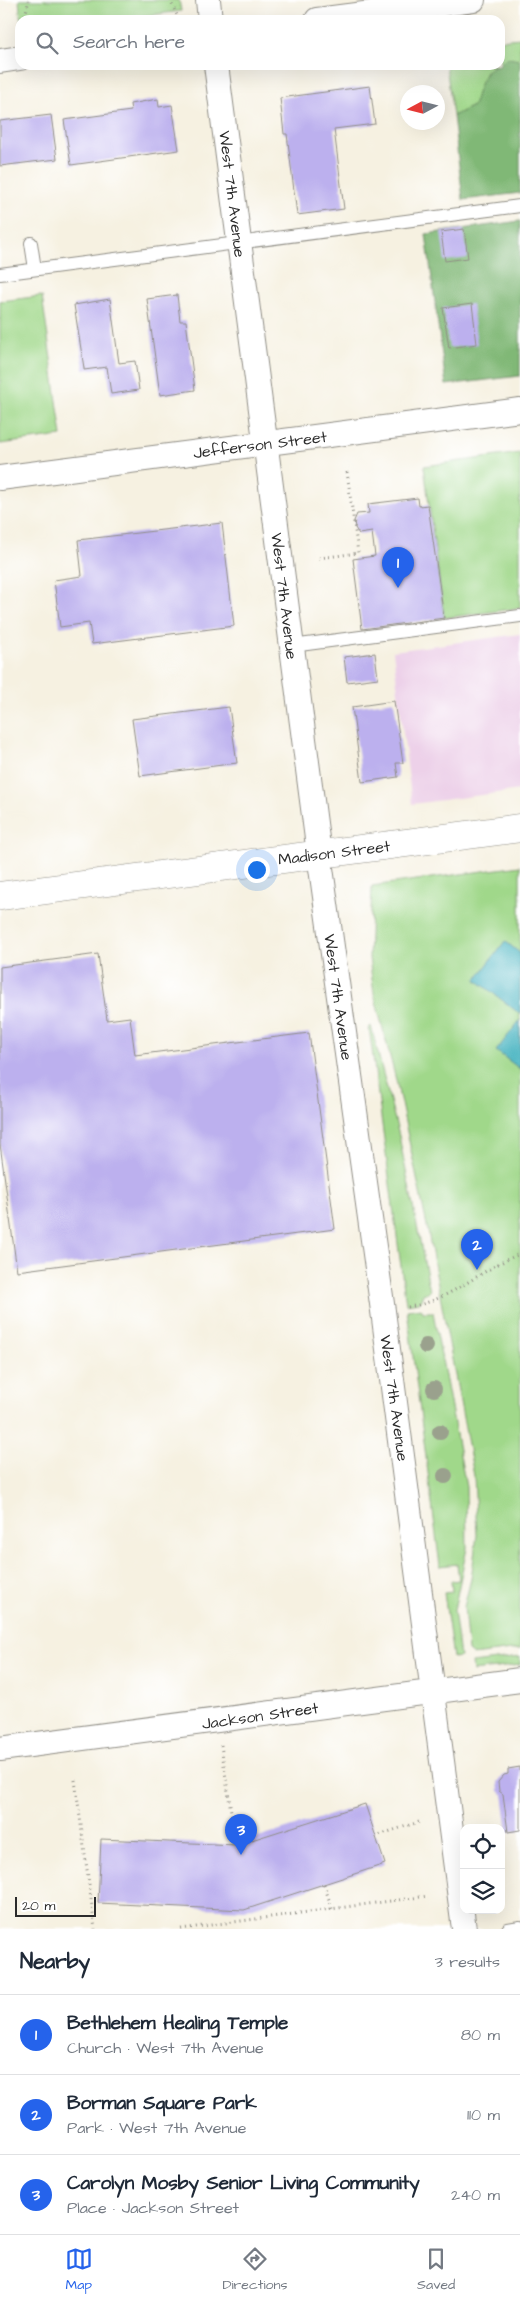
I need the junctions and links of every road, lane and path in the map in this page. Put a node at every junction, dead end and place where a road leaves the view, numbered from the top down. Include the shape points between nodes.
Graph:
1 (29, 0) edge
2 (170, 0) edge
3 (208, 0) edge
4 (459, 1) edge
5 (178, 14) dead end
6 (25, 15) edge
7 (210, 15) edge
8 (354, 15) edge
9 (15, 59) edge
10 (0, 61) edge
11 (217, 70) edge
12 (520, 206) edge
13 (31, 243) dead end
14 (239, 243) junction
15 (35, 269) junction
16 (0, 274) edge
17 (520, 410) edge
18 (265, 444) junction
19 (347, 472) dead end
20 (0, 478) edge
21 (319, 558) dead end
22 (520, 616) edge
23 (292, 646) junction
24 (520, 828) edge
25 (319, 854) junction
26 (0, 896) edge
27 (520, 1254) edge
28 (383, 1311) junction
29 (520, 1680) edge
30 (434, 1691) junction
31 (218, 1720) junction
32 (0, 1749) edge
33 (75, 1780) dead end
34 (419, 1822) dead end
35 (375, 1836) dead end
36 (236, 1845) dead end
37 (324, 1884) dead end
38 (428, 1896) dead end
39 (332, 1909) junction
40 (520, 1927) edge
41 (95, 1929) edge
42 (181, 1929) edge
43 (464, 1929) edge
44 (508, 1929) edge

1 - 6 path
2 - 5 path
3 - 7 street
4 - 8 street
9 - 10 street
11 - 14 street, West 7th Avenue
12 - 14 lane
13 - 15 lane
14 - 15 lane
14 - 18 street, West 7th Avenue
15 - 16 lane
17 - 18 street, Jefferson Street
18 - 20 street, Jefferson Street
18 - 23 street, West 7th Avenue
19 - 21 path via 358,553
22 - 23 lane
23 - 25 street, West 7th Avenue
24 - 25 street, Madison Street
25 - 26 street, Madison Street
25 - 28 street, West 7th Avenue
27 - 28 path via 435,1301
28 - 30 street, West 7th Avenue
29 - 30 street, Jackson Street
30 - 31 street, Jackson Street
30 - 43 street, West 7th Avenue
31 - 32 street, Jackson Street
31 - 36 path
33 - 41 path
34 - 35 path
37 - 39 path
38 - 39 path
39 - 42 path
40 - 44 lane

